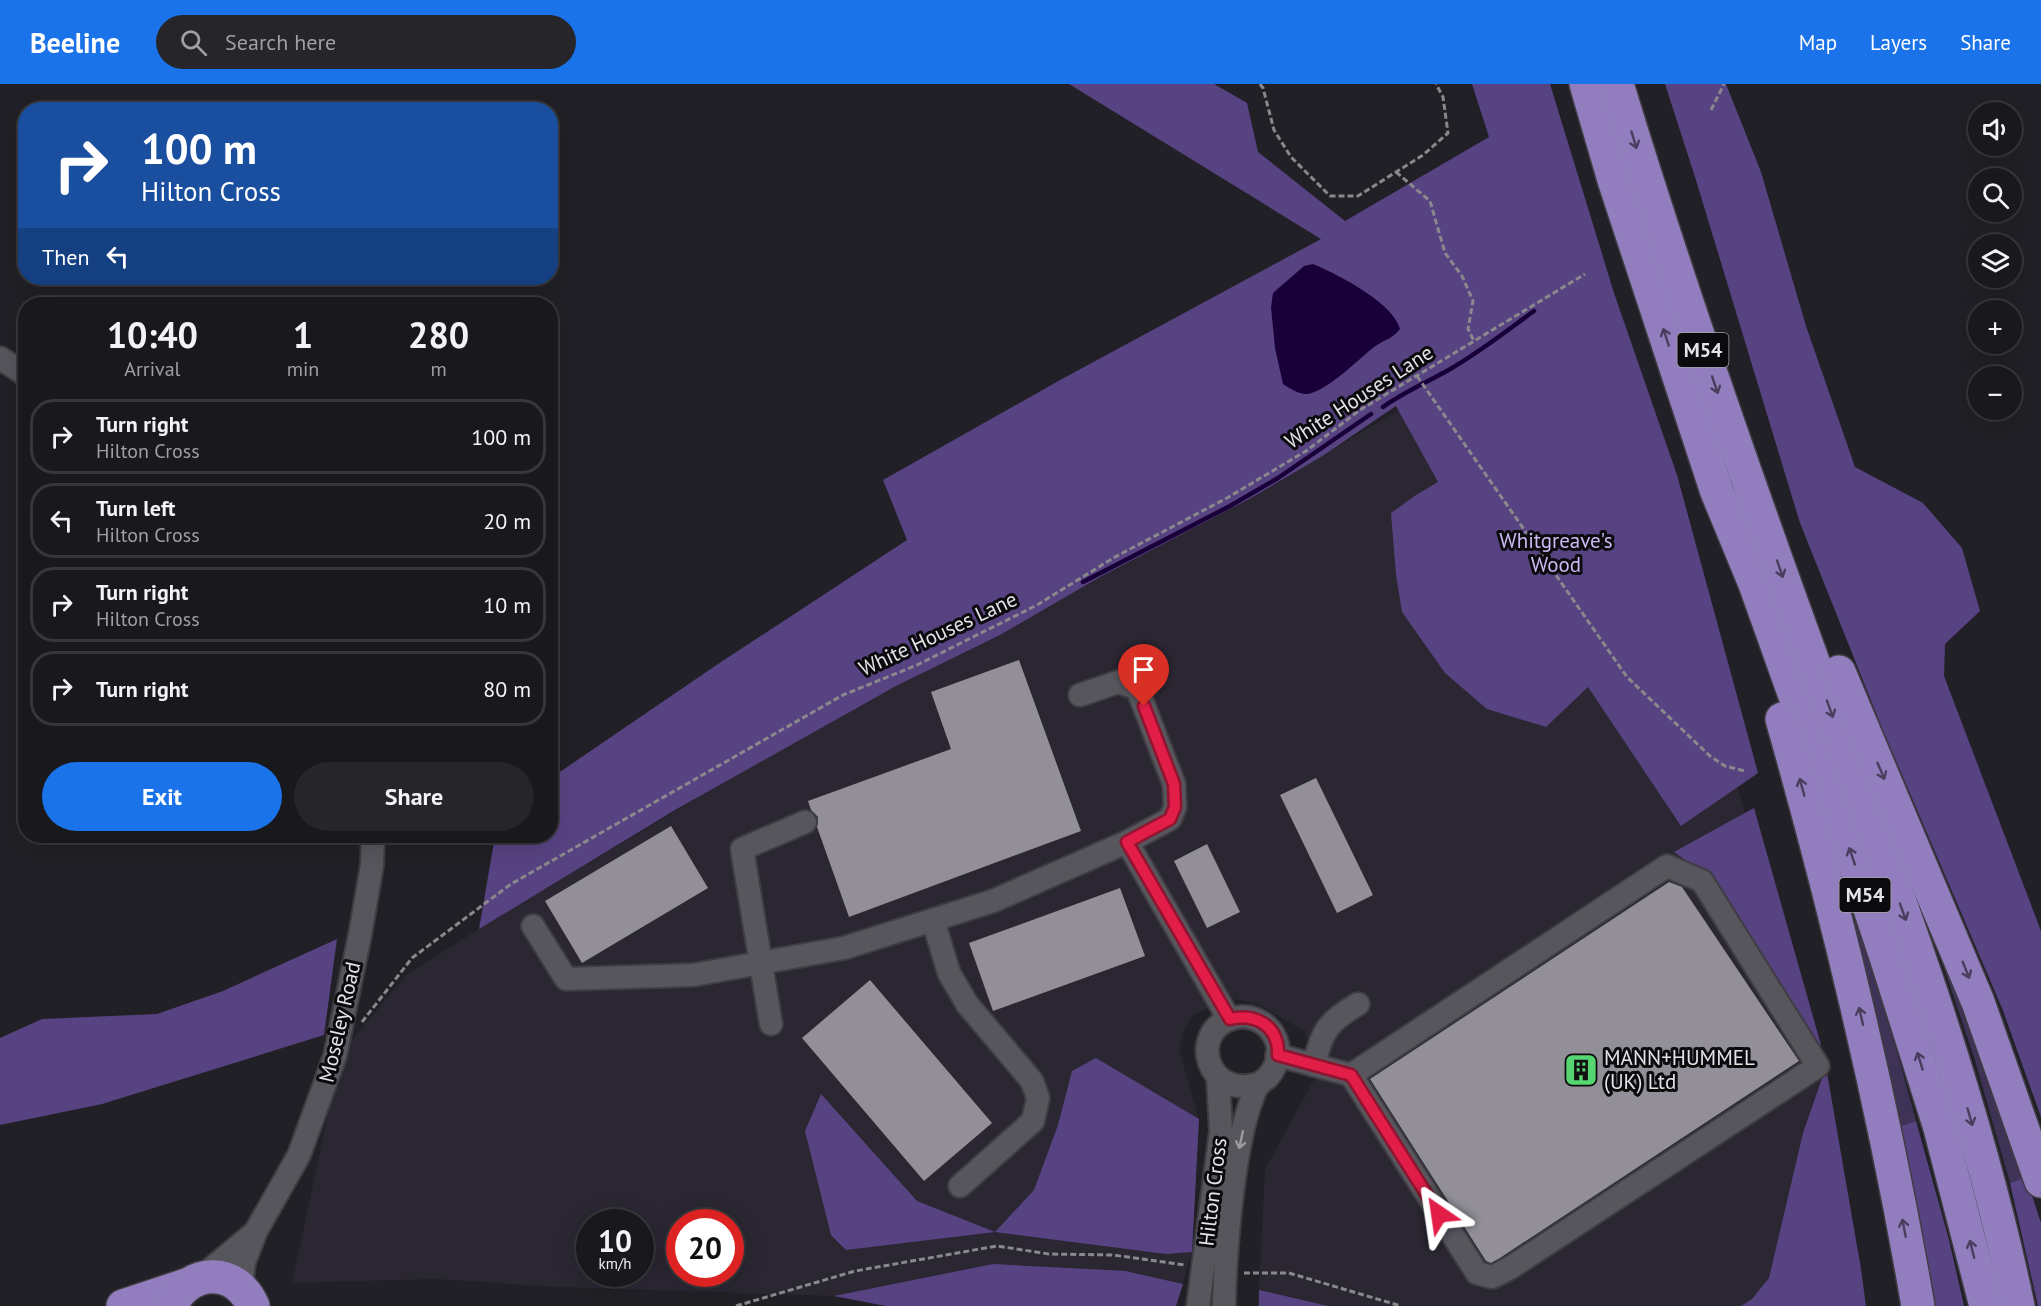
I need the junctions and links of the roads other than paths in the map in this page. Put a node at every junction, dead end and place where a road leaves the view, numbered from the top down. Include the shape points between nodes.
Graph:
1 (1586, 84) edge
2 (1617, 84) edge
3 (0, 358) edge
4 (18, 370) edge
5 (1717, 492) junction
6 (1795, 614) junction
7 (1080, 694) dead end
8 (805, 822) dead end
9 (1127, 842) junction
10 (373, 843) edge
11 (933, 920) junction
12 (533, 926) dead end
13 (761, 963) junction
14 (1358, 1004) dead end
15 (1230, 1019) junction
16 (771, 1024) dead end
17 (1278, 1055) junction
18 (1314, 1065) junction
19 (1351, 1075) junction
20 (1218, 1078) junction
21 (1258, 1084) junction
22 (2041, 1181) edge
23 (960, 1186) dead end
24 (256, 1231) junction
25 (1214, 1270) junction
26 (186, 1290) edge
27 (252, 1300) edge
28 (123, 1306) edge
29 (1198, 1306) edge
30 (1224, 1306) edge
31 (1918, 1306) edge
32 (1986, 1306) edge
33 (2018, 1306) edge

5 -> 1 highway, M54
2 -> 6 highway, M54 via 1662,232
3 - 4 street
31 -> 5 highway, M54 via 1847,957 1781,712 1735,571
32 -> 5 highway, M54 via 1940,1128 1883,946 1755,584
6 -> 22 highway via 1820,626 1962,961
6 -> 33 highway, M54 via 1946,1035
7 - 9 street via 1118,682 1137,688 1174,784 1175,807 1170,819
8 - 13 street via 742,849
9 - 11 street via 993,901
9 - 15 street
10 - 24 street, Moseley Road via 360,935 335,1056 299,1155
11 - 13 street via 844,948
11 - 23 street via 949,974 967,1004 1032,1081 1038,1098 1033,1121
12 - 13 street via 567,979 693,975
13 - 16 street
14 - 18 street via 1336,1017 1325,1032
15 - 17 street via 1250,1017 1268,1027 1275,1037
15 - 20 street, Hilton Cross via 1218,1026 1209,1042 1207,1054
17 - 18 street
17 - 21 street, Hilton Cross via 1275,1068
18 - 19 street
19 - 19 street via 1667,866 1702,881 1818,1066 1492,1277 1477,1273
20 - 21 street via 1238,1088
20 - 25 street, Hilton Cross via 1221,1131
21 -> 25 street, Hilton Cross via 1241,1138
24 - 26 street, Moseley Road
24 - 27 street, Moseley Road via 244,1262
25 - 29 street, Hilton Cross
25 - 30 street, Hilton Cross
26 - 27 highway via 220,1277 234,1282
26 - 28 highway

